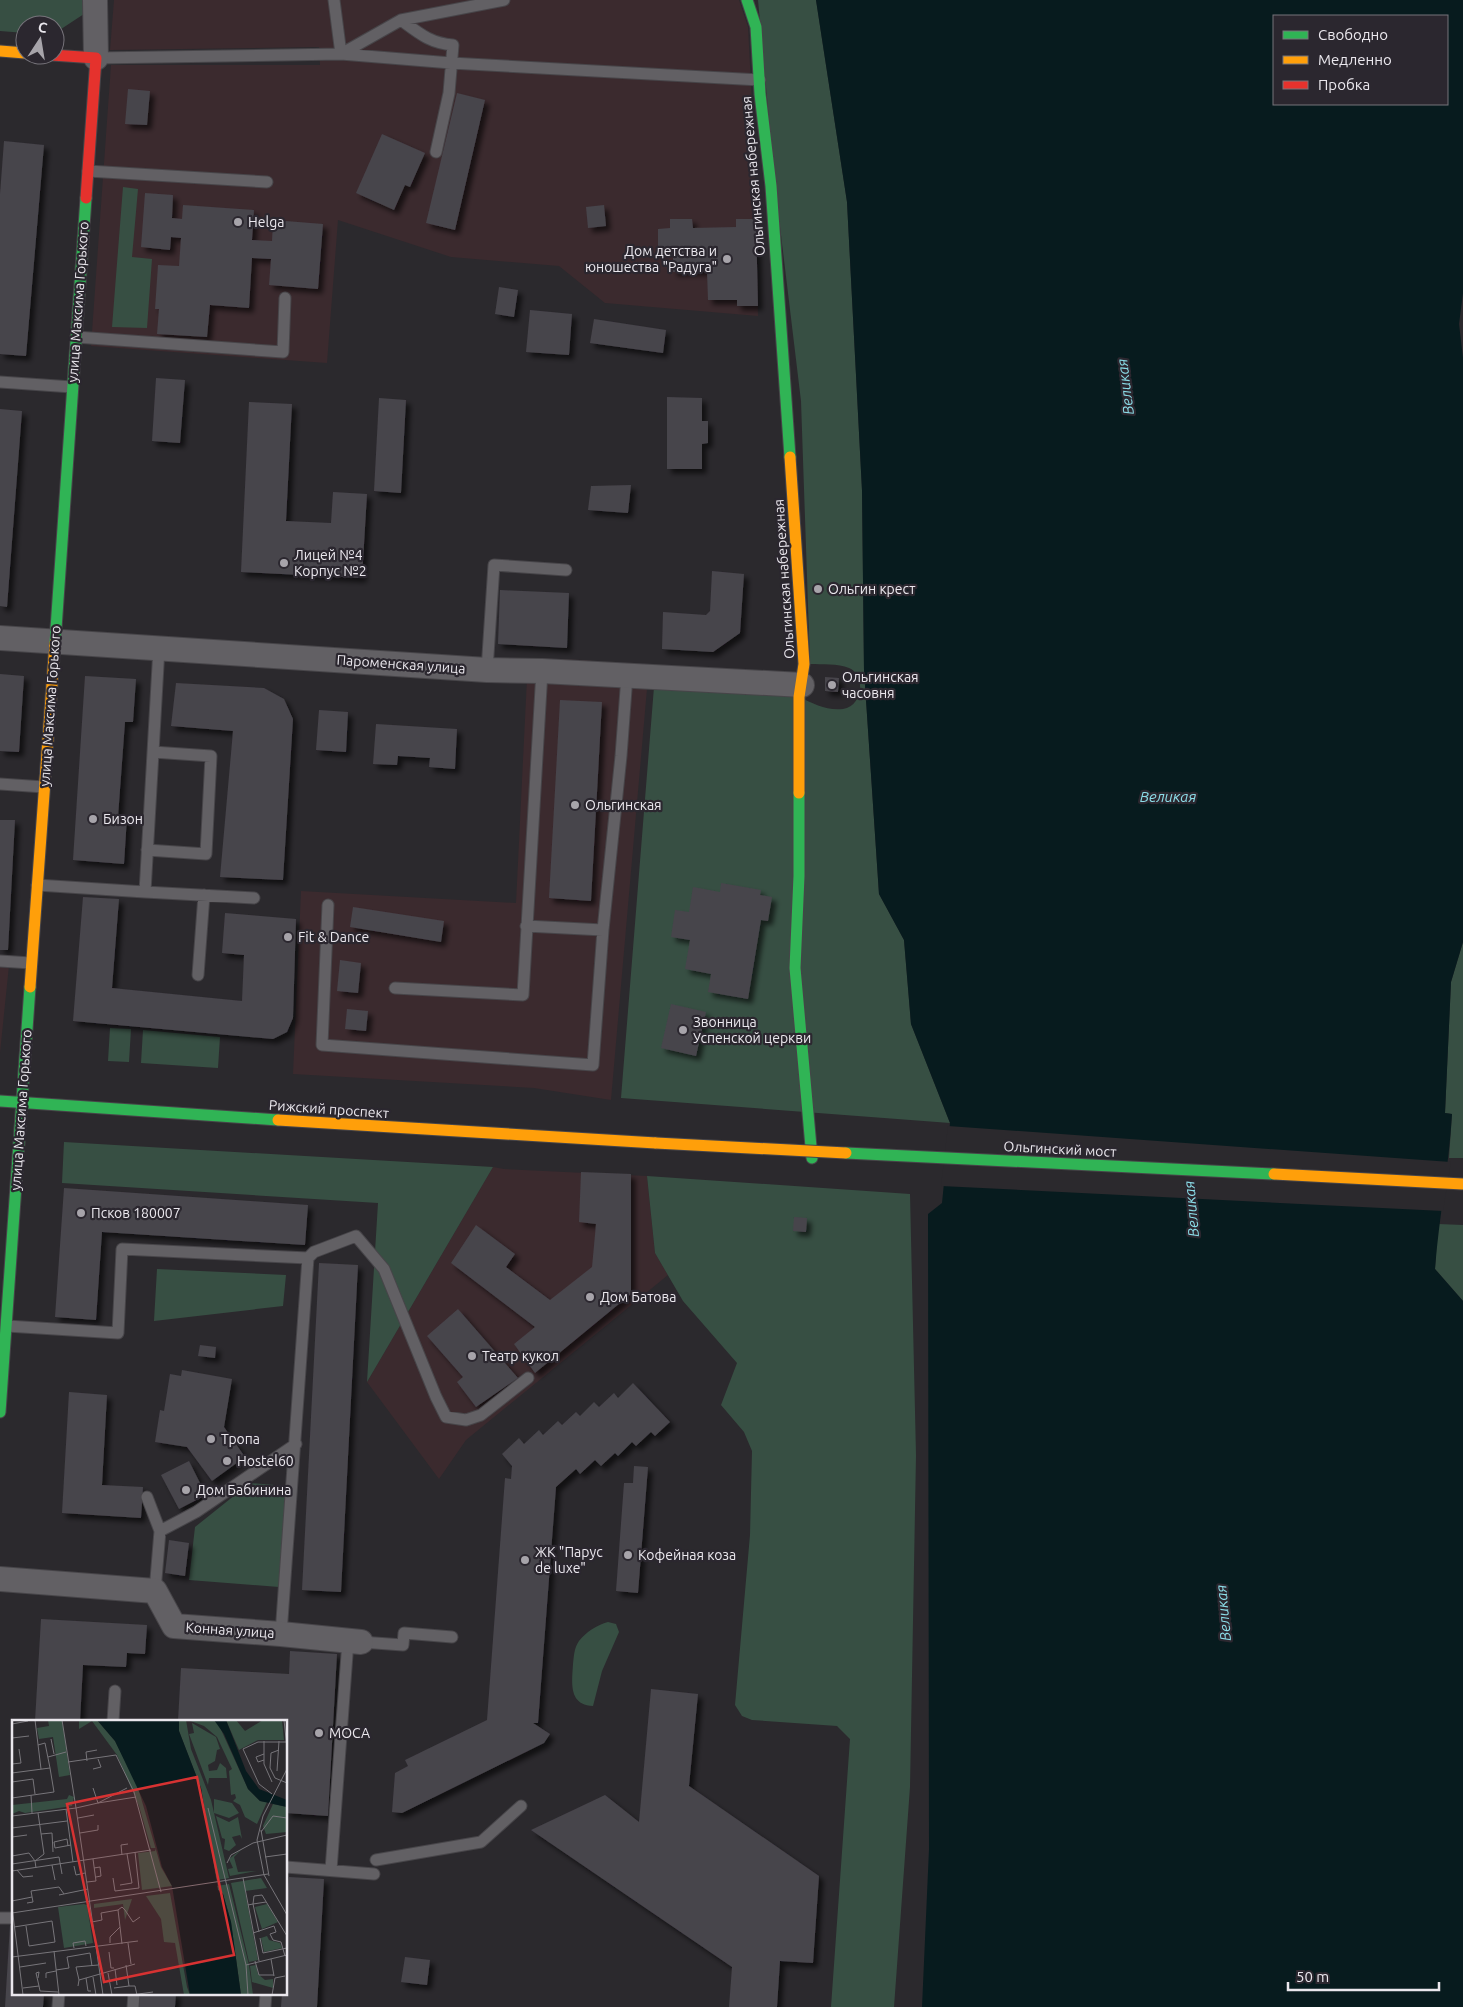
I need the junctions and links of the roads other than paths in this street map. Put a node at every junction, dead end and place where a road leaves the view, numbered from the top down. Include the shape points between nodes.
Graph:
1 (95, 0) edge
2 (334, 0) edge
3 (504, 0) edge
4 (747, 0) edge
5 (401, 20) junction
6 (0, 51) edge
7 (15, 52) edge
8 (341, 54) junction
9 (65, 56) edge
10 (96, 58) junction
11 (451, 63) junction
12 (760, 80) junction
13 (436, 152) dead end
14 (88, 171) junction
15 (267, 182) dead end
16 (285, 298) dead end
17 (76, 337) junction
18 (0, 382) edge
19 (72, 387) junction
20 (566, 570) dead end
21 (0, 638) edge
22 (55, 640) junction
23 (159, 648) junction
24 (487, 670) junction
25 (542, 671) junction
26 (626, 676) junction
27 (802, 684) junction
28 (153, 752) junction
29 (0, 784) edge
30 (44, 787) junction
31 (148, 850) junction
32 (36, 885) junction
33 (145, 892) junction
34 (204, 895) junction
35 (254, 898) dead end
36 (328, 905) dead end
37 (526, 926) junction
38 (603, 930) junction
39 (0, 961) edge
40 (31, 963) junction
41 (198, 975) dead end
42 (394, 988) dead end
43 (0, 1101) edge
44 (21, 1102) junction
45 (656, 1143) joint
46 (812, 1158) dead end
47 (1463, 1184) edge
48 (308, 1258) junction
49 (7, 1326) junction
50 (528, 1378) dead end
51 (0, 1412) edge
52 (296, 1444) junction
53 (147, 1497) dead end
54 (160, 1531) junction
55 (0, 1579) edge
56 (155, 1592) junction
57 (281, 1634) junction
58 (452, 1637) dead end
59 (355, 1641) junction
60 (115, 1691) dead end
61 (113, 1720) edge
62 (521, 1806) dead end
63 (376, 1860) dead end
64 (288, 1867) edge
65 (331, 1870) junction
66 (374, 1874) dead end
67 (59, 1994) edge
68 (134, 1994) edge
69 (266, 1994) edge
70 (58, 2007) edge
71 (133, 2007) edge
72 (265, 2007) edge

1 - 10 street, улица Максима Горького
2 - 8 lane
3 - 5 lane
4 - 12 main road, Ольгинская набережная via 756,27
5 - 8 lane
5 - 11 lane via 424,38 438,44 453,45
6 - 7 main road
8 - 10 lane
8 - 11 lane
9 - 10 main road
10 - 14 main road, улица Максима Горького
11 - 12 lane
11 - 13 lane via 449,93
12 - 27 main road, Ольгинская набережная via 788,412 804,664
14 - 15 lane
14 - 17 main road, улица Максима Горького
16 - 17 lane via 283,352
17 - 19 main road, улица Максима Горького
18 - 19 lane
19 - 22 main road, улица Максима Горького
20 - 24 lane via 494,565
21 - 22 street, Пароменская улица
22 - 23 street, Пароменская улица
22 - 30 main road, улица Максима Горького
23 - 24 street, Пароменская улица
23 - 28 lane
24 - 25 street, Пароменская улица
25 - 26 street, Пароменская улица
25 - 37 lane
26 - 27 street, Пароменская улица
26 - 38 lane
27 - 46 main road, Ольгинская набережная via 795,968
28 - 31 lane
28 - 31 lane via 211,756 206,854
29 - 30 lane
30 - 32 main road, улица Максима Горького
31 - 33 lane
32 - 33 lane
32 - 40 main road, улица Максима Горького
33 - 34 lane
34 - 35 lane
34 - 41 lane
36 - 38 lane via 322,1045 593,1065
37 - 38 lane
37 - 42 lane via 522,995
39 - 40 lane
40 - 44 main road, улица Максима Горького
43 - 44 main road, Рижский проспект
44 - 45 main road, Рижский проспект
44 - 49 main road, улица Максима Горького
45 - 47 main road, Ольгинский мост, bridge
48 - 49 lane via 122,1249 118,1333
48 - 50 lane via 314,1252 356,1236 384,1269 446,1418 466,1420 481,1415
48 - 52 lane
49 - 51 main road, улица Максима Горького
52 - 54 lane via 196,1512
52 - 57 lane
53 - 54 lane
54 - 56 lane
55 - 56 street
56 - 57 street, Конная улица via 174,1626
57 - 59 street, Конная улица
58 - 59 lane via 404,1633 403,1645
59 - 65 lane
60 - 61 lane
62 - 63 lane via 481,1842
64 - 65 lane
65 - 66 lane
67 - 70 lane
68 - 71 lane
69 - 72 lane

